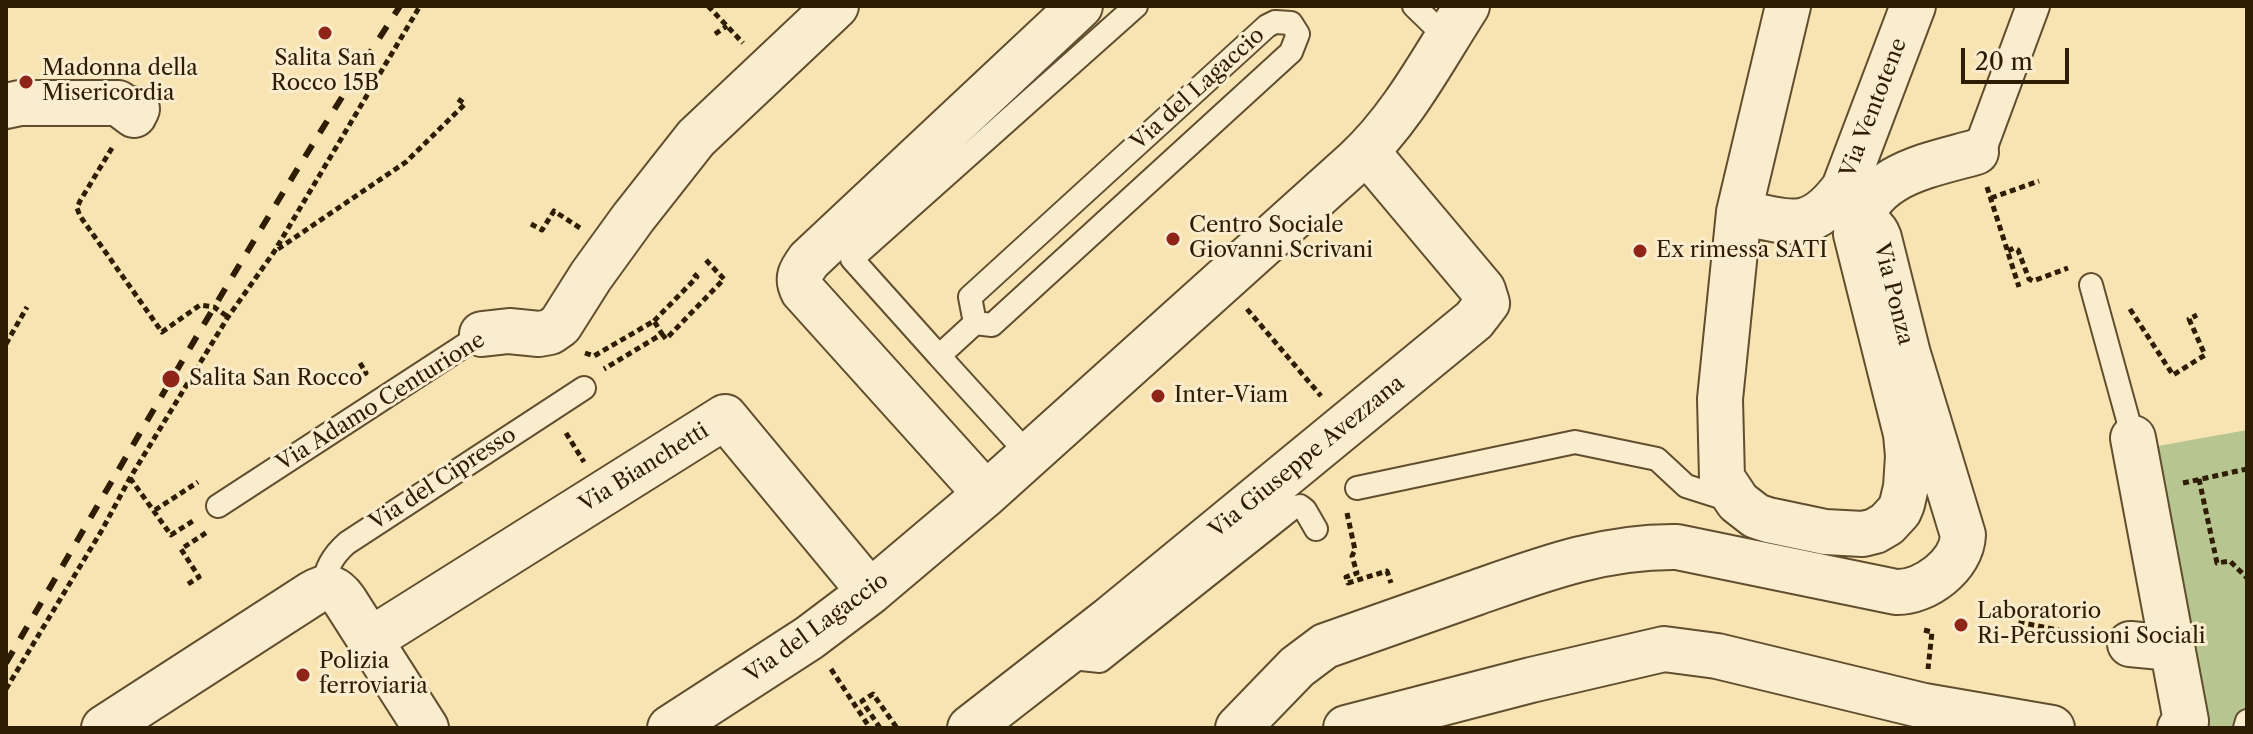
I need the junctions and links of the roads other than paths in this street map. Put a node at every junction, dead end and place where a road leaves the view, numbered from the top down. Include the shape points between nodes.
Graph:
1 (836, 6) edge
2 (1080, 6) edge
3 (1136, 6) edge
4 (1414, 6) edge
5 (1788, 6) edge
6 (1913, 6) edge
7 (2033, 6) edge
8 (1457, 22) edge
9 (6, 106) edge
10 (135, 112) road end
11 (1367, 152) junction
12 (1976, 152) joint
13 (1739, 212) junction
14 (1856, 234) junction
15 (2091, 285) dead end
16 (975, 323) junction
17 (482, 334) joint
18 (939, 356) junction
19 (584, 388) dead end
20 (2133, 438) joint
21 (1029, 455) junction
22 (1357, 488) dead end
23 (986, 494) junction
24 (1738, 502) junction
25 (218, 506) road end
26 (1316, 529) dead end
27 (322, 588) junction
28 (870, 592) junction
29 (370, 640) junction
30 (2130, 644) road end
31 (2172, 648) junction
32 (1062, 657) junction
33 (1920, 721) edge
34 (2247, 721) edge
35 (104, 728) edge
36 (426, 728) edge
37 (670, 728) edge
38 (970, 728) edge
39 (1238, 728) edge
40 (1346, 728) edge
41 (2052, 728) edge
42 (2180, 728) edge
43 (2245, 728) edge

1 - 17 street, Via Adamo Centurione via 696,138 560,325 539,334
2 - 23 street via 800,273 803,291
3 - 18 lane via 852,259
4 - 8 lane
5 - 13 street
6 - 13 street, Via Ventotene via 1844,188 1833,202 1808,221 1795,223
7 - 12 street
8 - 11 street, Via del Lagaccio
9 - 10 street via 118,103
11 - 21 street, Via del Lagaccio
11 - 32 street, Via Giuseppe Avezzana via 1483,290 1484,309
12 - 14 street via 1883,186 1858,221
13 - 24 street via 1720,399 1722,478
14 - 24 street, Via Ponza via 1906,434 1906,487 1899,511 1875,531 1825,532 1756,516
14 - 39 street, Via Ponza via 1867,226 1877,232 1963,535 1960,553 1938,576 1914,590 1896,592 1677,547 1588,555 1325,646
15 - 20 lane
16 - 16 lane, Via del Lagaccio via 992,325 1291,52 1298,34 1291,23 1267,26 970,297
16 - 18 lane, Via del Lagaccio
17 - 25 lane, Via Adamo Centurione
18 - 21 lane
19 - 27 lane, Via del Cipresso via 347,543 329,564
20 - 31 street
21 - 23 street, Via del Lagaccio
22 - 24 lane via 1575,442 1657,459 1686,486
23 - 28 street, Via del Lagaccio
26 - 32 lane via 1305,510 1294,507 1100,661
27 - 29 street via 339,592
27 - 35 street
28 - 29 street, Via Bianchetti via 725,417
28 - 37 street, Via del Lagaccio
29 - 36 street
30 - 31 street
31 - 42 street via 2186,721
32 - 38 street, Via Giuseppe Avezzana
33 - 40 street via 1847,688 1717,656 1664,649
33 - 41 street
34 - 43 lane

